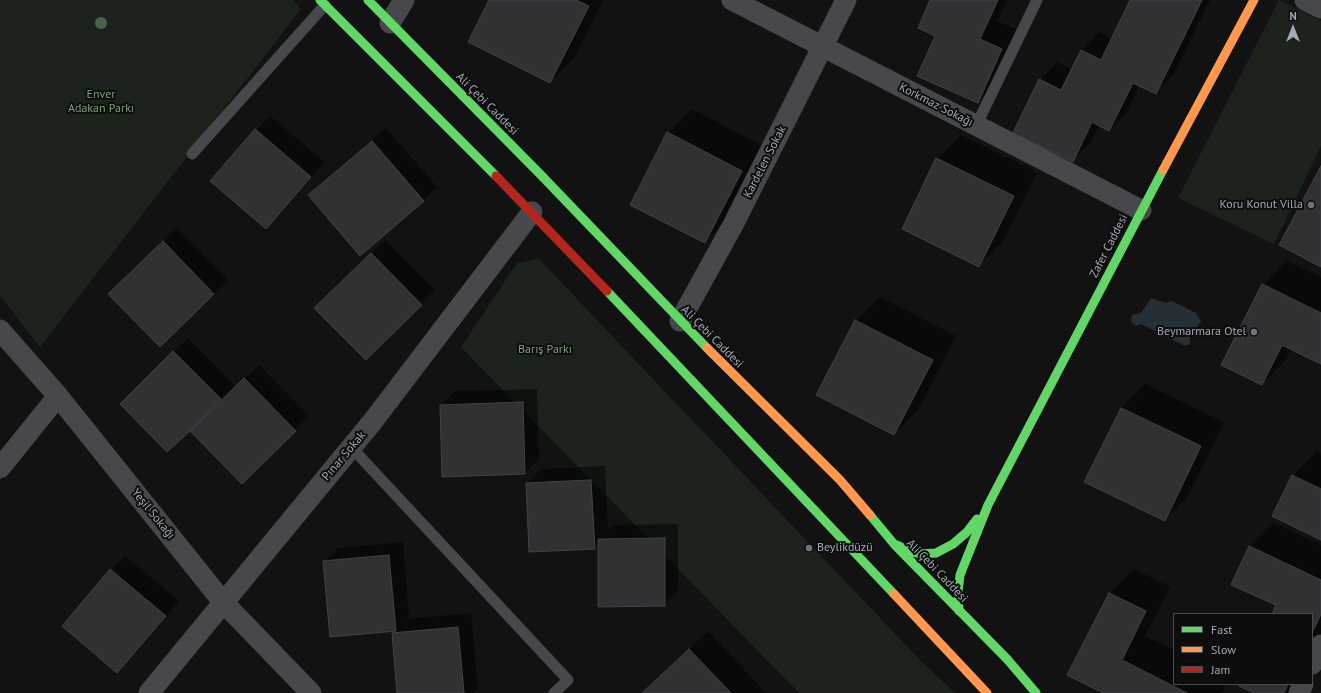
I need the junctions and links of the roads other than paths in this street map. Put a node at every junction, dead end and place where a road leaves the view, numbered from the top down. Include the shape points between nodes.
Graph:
1 (368, 0) edge
2 (404, 0) edge
3 (732, 0) edge
4 (846, 0) edge
5 (1037, 0) edge
6 (1254, 0) edge
7 (1305, 0) edge
8 (322, 2) edge
9 (1321, 8) edge
10 (390, 23) junction
11 (822, 47) junction
12 (976, 126) junction
13 (192, 154) dead end
14 (1141, 210) junction
15 (532, 212) junction
16 (680, 321) junction
17 (0, 330) edge
18 (58, 396) junction
19 (351, 447) junction
20 (0, 468) edge
21 (988, 505) junction
22 (894, 544) junction
23 (224, 602) junction
24 (959, 612) junction
25 (1321, 645) edge
26 (1313, 662) edge
27 (149, 693) edge
28 (311, 693) edge
29 (554, 693) edge
30 (987, 693) edge
31 (1036, 693) edge

1 - 10 main road, Ali Çebi Caddesi
2 - 10 street
3 - 11 street, Korkmaz Sokağı
4 - 11 street, Kardelen Sokak
5 - 12 lane
6 - 14 main road, Zafer Caddesi
7 - 9 street
8 - 13 lane
8 - 15 main road
10 - 16 main road, Ali Çebi Caddesi via 540,174
11 - 12 street, Korkmaz Sokağı
11 - 16 street, Kardelen Sokak via 734,224
12 - 14 street, Korkmaz Sokağı
14 - 21 main road, Zafer Caddesi
15 - 19 street, Pınar Sokak
15 - 30 main road
16 - 22 main road, Ali Çebi Caddesi via 840,480
17 - 18 street, Yeşil Sokağı
18 - 20 street
18 - 23 street, Yeşil Sokağı
19 - 23 street, Pınar Sokak
19 - 29 lane via 568,680
21 - 22 main road via 967,532 953,544 936,553 920,554
21 - 24 main road via 960,575
22 - 24 main road, Ali Çebi Caddesi
23 - 27 street, Pınar Sokak
23 - 28 street, Yeşil Sokağı
24 - 31 main road, Ali Çebi Caddesi via 1008,659
25 - 26 street

